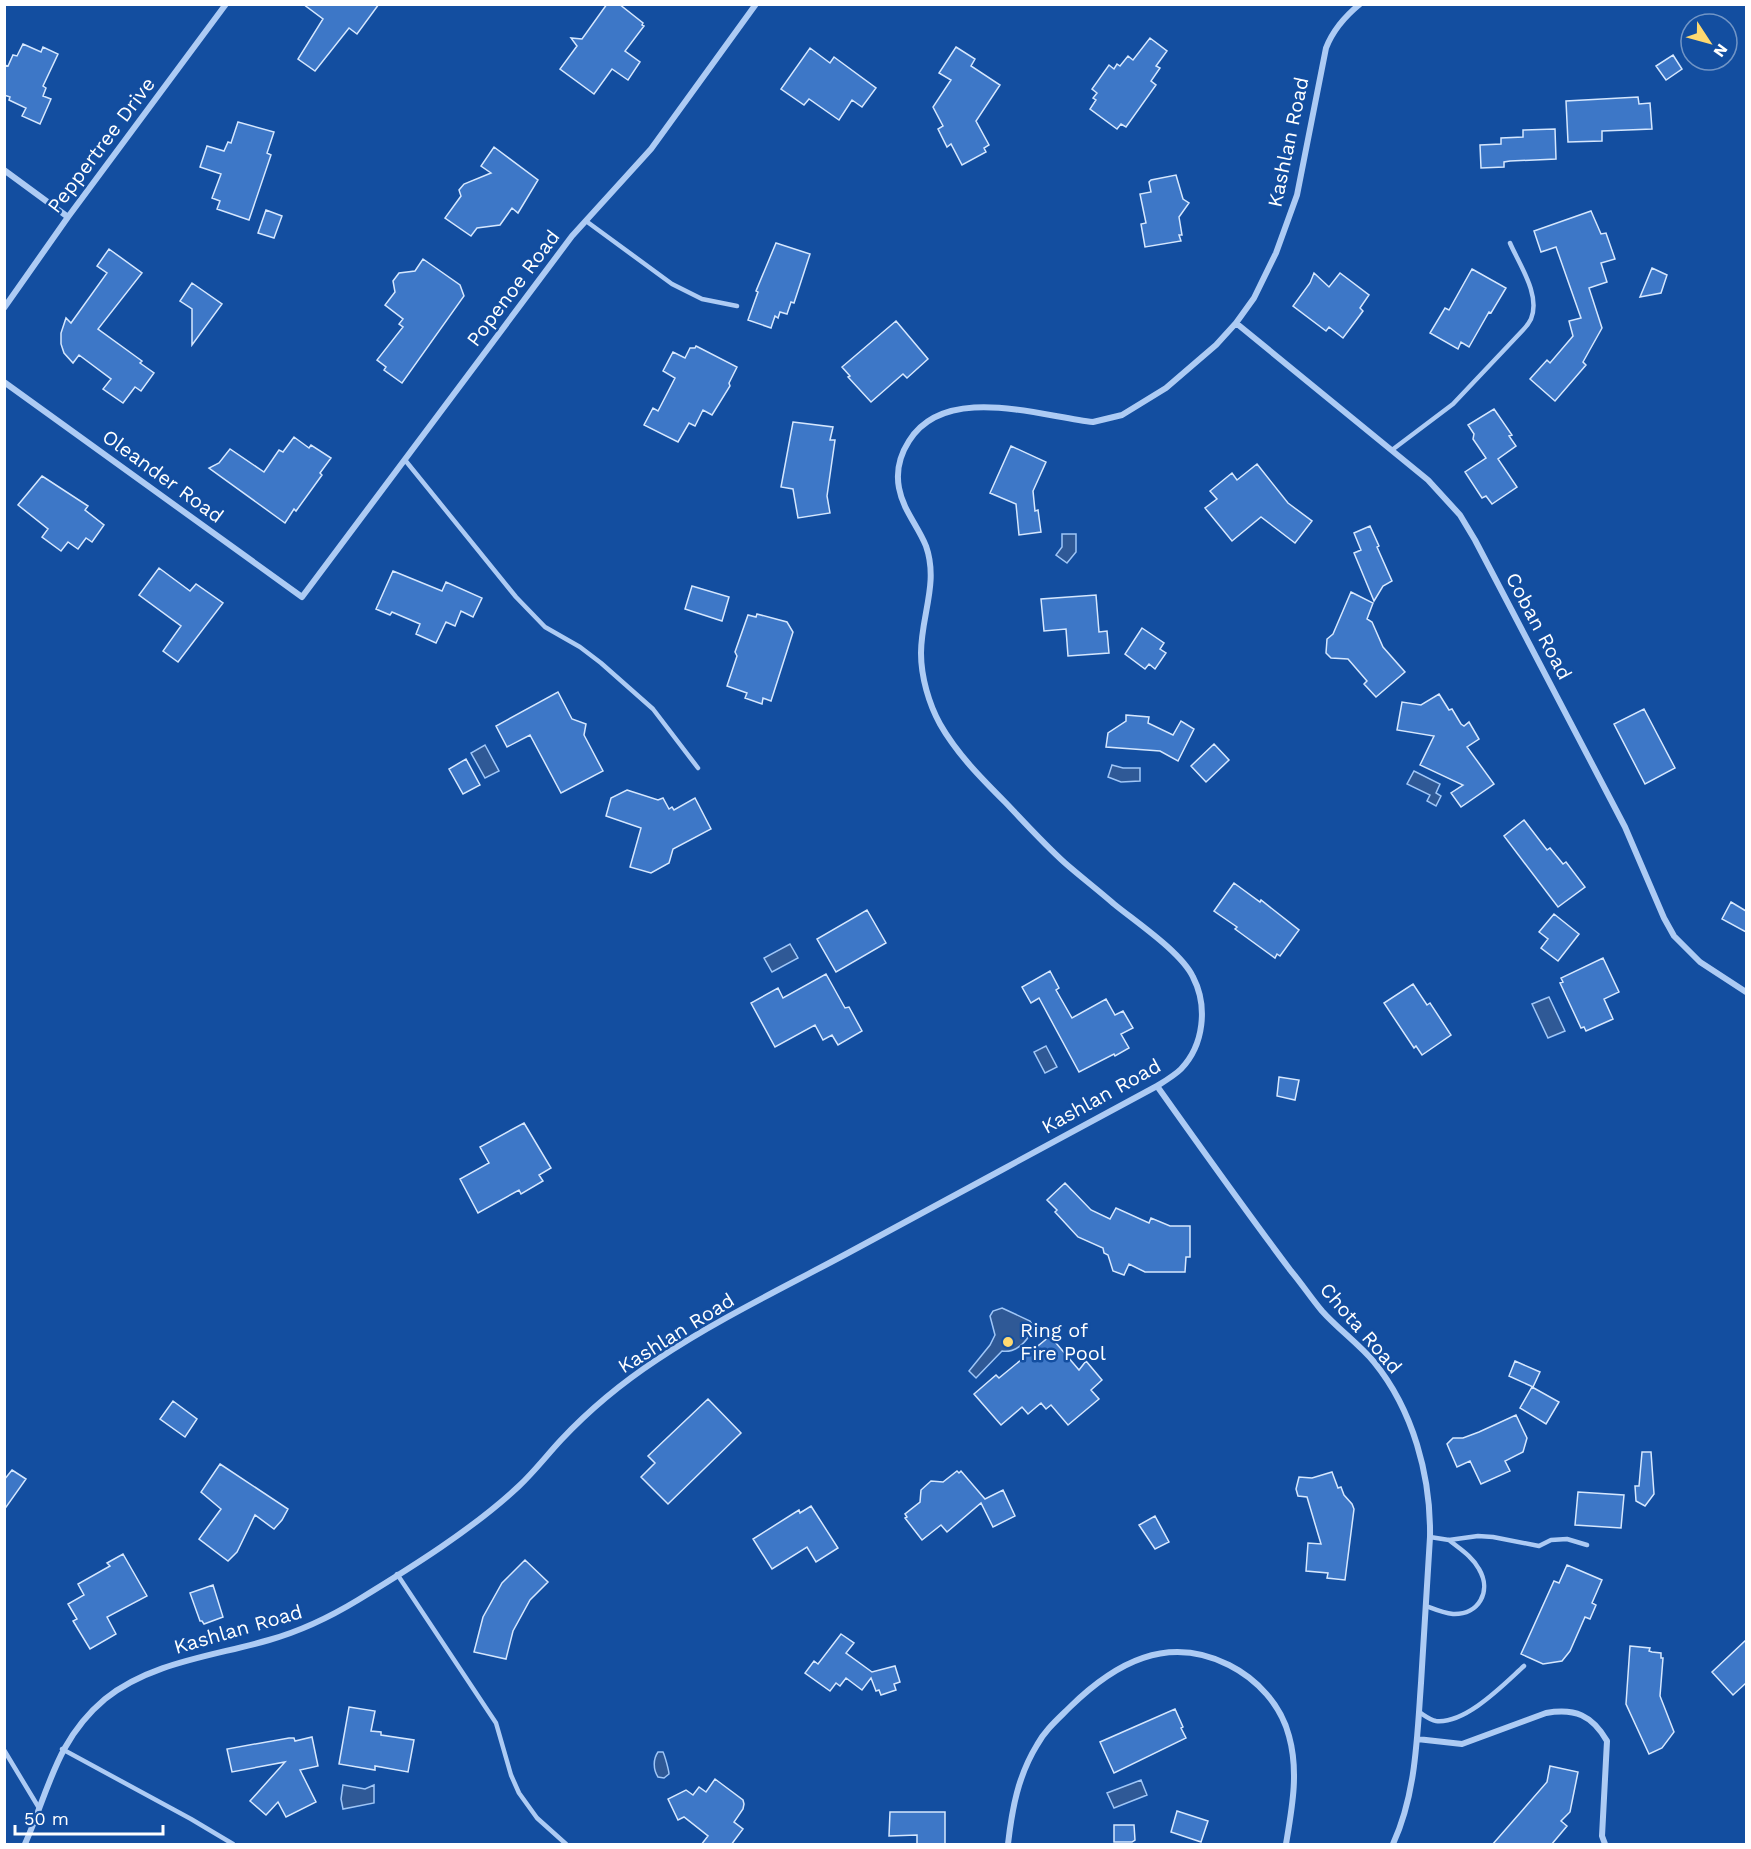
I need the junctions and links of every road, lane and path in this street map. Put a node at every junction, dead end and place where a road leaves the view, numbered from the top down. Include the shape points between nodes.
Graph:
1 (226, 4) edge
2 (756, 4) edge
3 (1360, 4) edge
4 (4, 170) edge
5 (68, 217) junction
6 (586, 220) junction
7 (1510, 243) dead end
8 (737, 306) dead end
9 (4, 308) edge
10 (1236, 323) junction
11 (4, 382) edge
12 (1392, 450) junction
13 (405, 460) junction
14 (302, 597) joint
15 (698, 768) dead end
16 (1746, 992) edge
17 (1157, 1086) junction
18 (1430, 1537) junction
19 (1449, 1540) junction
20 (1587, 1545) dead end
21 (398, 1575) junction
22 (1426, 1606) junction
23 (1524, 1666) dead end
24 (1419, 1712) junction
25 (1417, 1739) junction
26 (62, 1749) junction
27 (4, 1750) edge
28 (39, 1808) junction
29 (25, 1845) edge
30 (233, 1845) edge
31 (566, 1845) edge
32 (1008, 1845) edge
33 (1286, 1845) edge
34 (1393, 1845) edge
35 (1605, 1845) edge

1 - 5 street, Peppertree Drive
2 - 6 street, Popenoe Road via 651,149
3 - 10 street, Kashlan Road via 1340,23 1326,48 1297,195 1276,253 1254,298
4 - 5 street
5 - 9 street, Peppertree Drive
6 - 8 lane via 672,284 702,299
6 - 13 street, Popenoe Road
7 - 12 lane via 1532,291 1531,319 1453,404
10 - 12 street, Coban Road
10 - 17 street, Kashlan Road via 1166,388 1122,416 1094,422 1002,408 950,411 935,417 912,436 898,472 904,504 924,543 932,573 921,652 927,690 939,722 975,772 1065,863 1173,952 1193,975 1202,1004 1200,1036 1180,1070
11 - 14 street, Oleander Road
12 - 16 street, Coban Road via 1445,496 1475,540 1625,827 1674,936 1700,962
13 - 14 street, Popenoe Road
13 - 15 lane via 537,620 601,663 653,709
17 - 18 street, Chota Road via 1243,1209 1322,1310 1386,1378 1416,1443 1430,1505
17 - 21 street, Kashlan Road via 661,1357 590,1412 503,1500
18 - 19 lane
18 - 22 street, Chota Road
19 - 20 lane via 1478,1536 1539,1546 1567,1539
19 - 22 lane via 1479,1568 1484,1595 1467,1612 1452,1614
21 - 26 street, Kashlan Road via 344,1609 295,1632 173,1665 139,1679 109,1696
21 - 31 lane via 496,1723 519,1793 537,1818
22 - 24 street, Chota Road
23 - 24 lane via 1473,1709 1454,1718 1438,1721
24 - 25 street, Chota Road
25 - 34 street, Chota Road via 1410,1799
25 - 35 street via 1462,1744 1546,1713 1566,1711 1584,1716 1607,1741 1602,1836
26 - 28 street, Kashlan Road
26 - 30 lane
27 - 28 lane
28 - 29 street, Kashlan Road
32 - 33 street via 1020,1780 1036,1745 1049,1728 1088,1689 1120,1667 1171,1652 1206,1656 1238,1670 1265,1693 1284,1720 1293,1756 1294,1787

